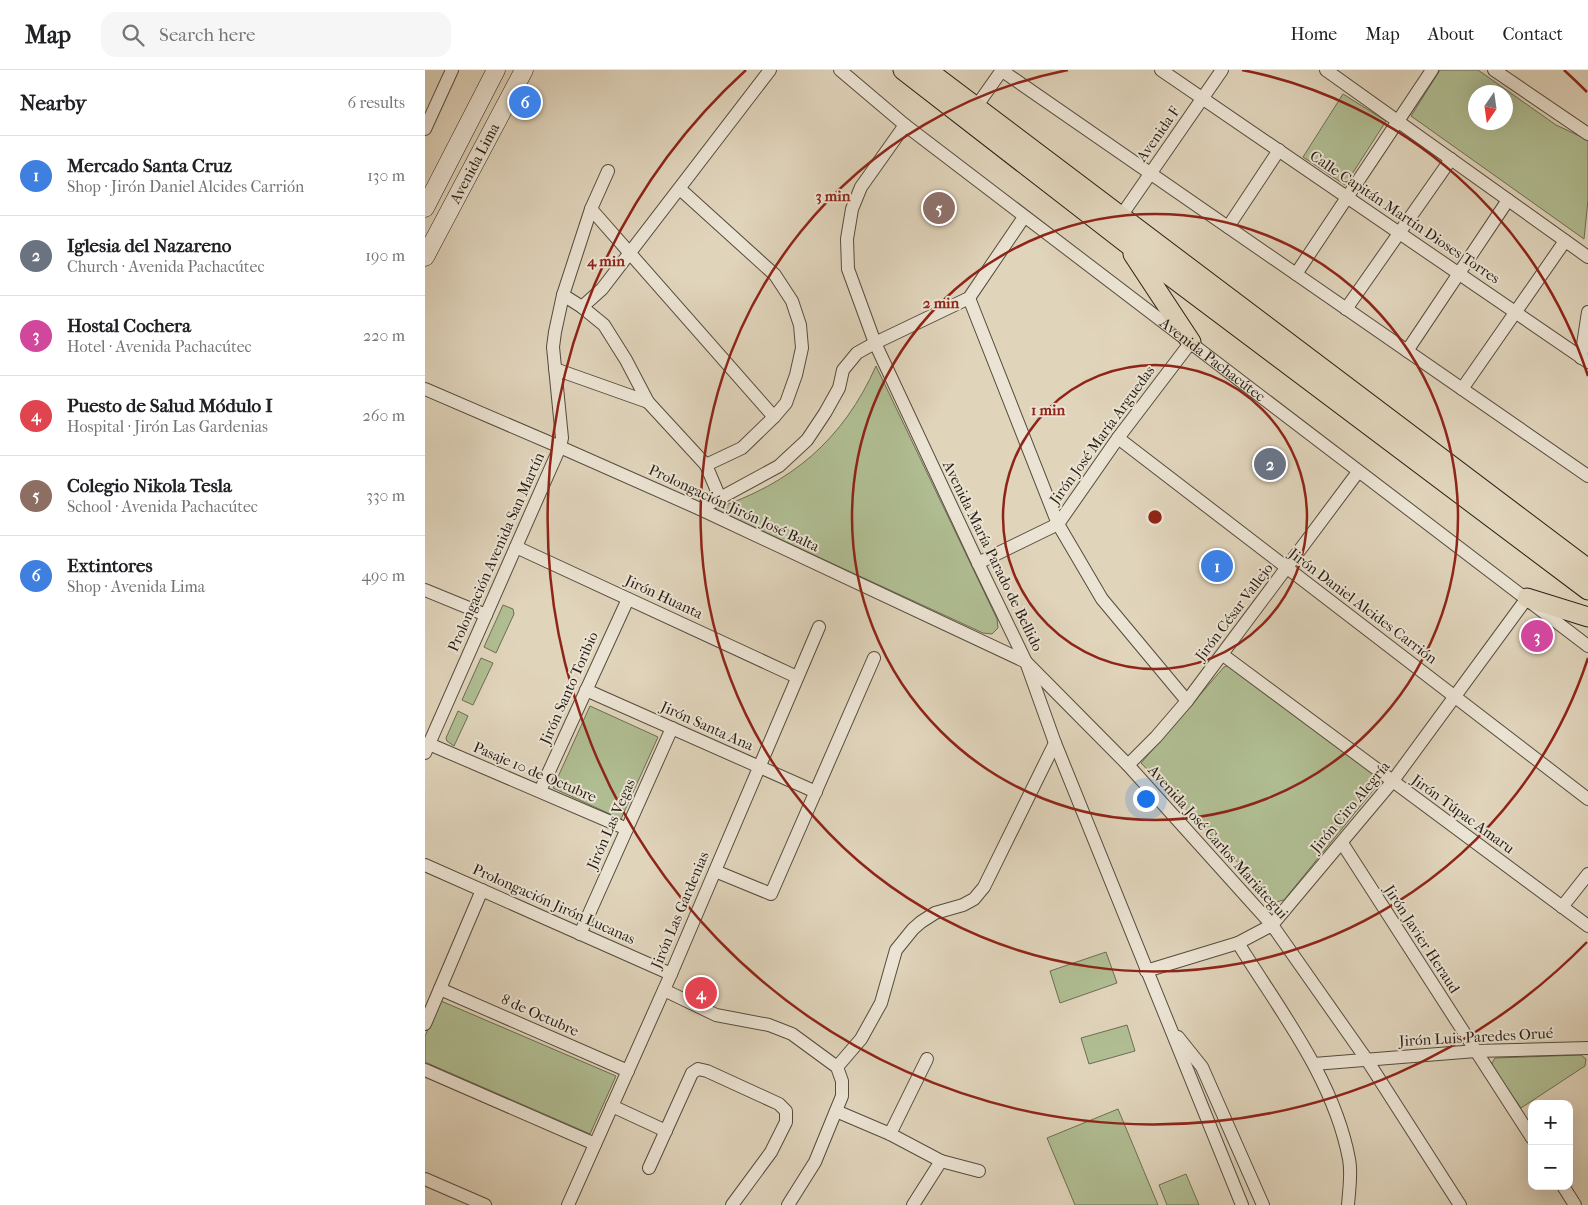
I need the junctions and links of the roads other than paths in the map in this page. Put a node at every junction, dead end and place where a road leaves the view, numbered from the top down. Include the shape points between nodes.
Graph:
1 (452, 70) edge
2 (496, 70) edge
3 (523, 70) edge
4 (770, 70) edge
5 (840, 70) edge
6 (903, 70) edge
7 (927, 70) edge
8 (1001, 70) edge
9 (1161, 70) edge
10 (1222, 70) edge
11 (1326, 70) edge
12 (1431, 70) edge
13 (1494, 70) edge
14 (1203, 98) junction
15 (976, 107) junction
16 (1398, 121) junction
17 (905, 125) junction
18 (425, 129) edge
19 (1588, 134) edge
20 (1279, 150) junction
21 (1451, 159) junction
22 (608, 171) dead end
23 (1151, 174) junction
24 (680, 189) junction
25 (1347, 197) junction
26 (1509, 200) junction
27 (425, 208) edge
28 (591, 210) junction
29 (1121, 216) junction
30 (1024, 217) junction
31 (1228, 227) junction
32 (1399, 233) junction
33 (1565, 241) junction
34 (1125, 242) junction
35 (629, 254) junction
36 (425, 257) edge
37 (1588, 257) edge
38 (1296, 274) junction
39 (1459, 274) junction
40 (563, 295) junction
41 (969, 298) junction
42 (582, 307) junction
43 (1346, 309) junction
44 (1515, 312) junction
45 (1588, 312) edge
46 (875, 342) junction
47 (1191, 342) junction
48 (1407, 351) junction
49 (1585, 360) edge
50 (555, 369) junction
51 (425, 389) edge
52 (1462, 389) junction
53 (649, 402) junction
54 (774, 417) junction
55 (1118, 438) junction
56 (560, 447) junction
57 (706, 465) junction
58 (1358, 472) junction
59 (1588, 476) edge
60 (720, 498) junction
61 (700, 510) junction
62 (1058, 524) junction
63 (517, 547) junction
64 (977, 563) junction
65 (1287, 568) junction
66 (1588, 569) edge
67 (425, 590) edge
68 (1588, 590) edge
69 (1527, 598) junction
70 (627, 599) junction
71 (486, 615) junction
72 (1588, 617) edge
73 (819, 627) dead end
74 (1588, 646) edge
75 (1223, 655) junction
76 (874, 658) dead end
77 (1027, 662) junction
78 (797, 678) junction
79 (586, 690) junction
80 (1456, 697) junction
81 (1187, 701) junction
82 (672, 728) junction
83 (1055, 743) junction
84 (427, 749) edge
85 (1127, 765) junction
86 (759, 767) junction
87 (1393, 782) junction
88 (540, 792) junction
89 (816, 792) junction
90 (1588, 799) edge
91 (627, 829) junction
92 (1342, 843) junction
93 (425, 865) edge
94 (715, 871) junction
95 (1588, 874) edge
96 (482, 890) junction
97 (1562, 907) junction
98 (1272, 925) junction
99 (1588, 926) edge
100 (580, 934) junction
101 (1238, 943) junction
102 (1146, 971) junction
103 (671, 974) junction
104 (440, 989) junction
105 (664, 990) junction
106 (1162, 1009) junction
107 (425, 1024) edge
108 (1588, 1048) edge
109 (1476, 1051) junction
110 (927, 1059) dead end
111 (1367, 1060) junction
112 (1314, 1064) junction
113 (837, 1067) junction
114 (425, 1070) edge
115 (628, 1071) junction
116 (612, 1106) junction
117 (836, 1111) junction
118 (666, 1131) junction
119 (1528, 1132) edge
120 (890, 1134) junction
121 (595, 1144) junction
122 (941, 1161) junction
123 (649, 1168) dead end
124 (979, 1171) dead end
125 (425, 1179) edge
126 (1566, 1190) edge
127 (462, 1200) edge
128 (485, 1205) edge
129 (568, 1205) edge
130 (732, 1205) edge
131 (788, 1205) edge
132 (913, 1205) edge
133 (1242, 1205) edge
134 (1263, 1205) edge
135 (1348, 1205) edge
136 (1460, 1205) edge
137 (1575, 1205) edge

1 - 18 street
2 - 27 main road, Avenida Lima
3 - 36 main road, Avenida Lima
4 - 24 street
5 - 17 street, Avenida Pachacútec
6 - 34 main road
7 - 15 main road
8 - 15 street
8 - 23 street
9 - 14 street, Calle Capitán Martín Dioses Torres
10 - 14 street, Avenida F
11 - 16 street
12 - 16 street
13 - 19 street
14 - 20 street, Calle Capitán Martín Dioses Torres
14 - 23 street, Avenida F
15 - 29 main road
16 - 21 street
16 - 25 street
17 - 30 street, Avenida Pachacútec
17 - 46 street, Avenida María Parado de Bellido via 861,187 852,209 847,239 848,269
20 - 25 street, Calle Capitán Martín Dioses Torres
20 - 31 street
21 - 26 street
21 - 32 street
22 - 28 street
23 - 29 street, Avenida F
23 - 31 street
24 - 35 street
24 - 54 street via 775,275 792,302 800,325 802,348 793,384 785,403
25 - 32 street, Calle Capitán Martín Dioses Torres
25 - 38 street
26 - 33 street
26 - 39 street
28 - 35 street
28 - 40 street
29 - 66 main road
30 - 41 street
30 - 47 street, Avenida Pachacútec
31 - 38 street
32 - 39 street, Calle Capitán Martín Dioses Torres
32 - 43 street
33 - 37 street
33 - 44 street
34 - 47 main road
34 - 68 main road
35 - 42 street via 602,290
35 - 54 street
38 - 43 street
39 - 44 street, Calle Capitán Martín Dioses Torres
39 - 48 street
40 - 42 street
40 - 50 street via 553,348
41 - 46 street
41 - 62 street
42 - 53 street via 604,325
43 - 48 street
44 - 49 street, Calle Capitán Martín Dioses Torres
44 - 52 street
45 - 49 street
46 - 60 street via 857,353 843,370 839,388 807,440 779,466
46 - 64 street, Avenida María Parado de Bellido
47 - 55 street, Jirón José María Arguedas
47 - 58 street, Avenida Pachacútec
48 - 52 street
50 - 53 street
50 - 56 street via 562,438
51 - 56 street, Prolongación Jirón José Balta
52 - 59 street
53 - 57 street
54 - 57 street via 742,448
55 - 62 street, Jirón José María Arguedas
55 - 65 street, Jirón Daniel Alcides Carrión
56 - 61 street, Prolongación Jirón José Balta
56 - 63 street, Prolongación Avenida San Martín
57 - 60 street
58 - 65 street, Jirón César Vallejo
58 - 69 street, Avenida Pachacútec
60 - 61 street
61 - 77 street, Prolongación Jirón José Balta
62 - 64 street, Jirón José María Arguedas
62 - 81 street via 1102,599
63 - 70 street, Jirón Huanta
63 - 71 street, Prolongación Avenida San Martín
64 - 77 street, Avenida María Parado de Bellido
65 - 75 street, Jirón César Vallejo
65 - 80 street, Jirón Daniel Alcides Carrión
67 - 71 street
69 - 72 main road
69 - 74 street, Avenida Pachacútec
69 - 80 street, Jirón Ciro Alegría
70 - 78 street, Jirón Huanta
70 - 79 street, Jirón Santo Toribio
71 - 84 street, Prolongación Avenida San Martín
73 - 78 street, Jirón Las Gardenias
75 - 81 street, Jirón César Vallejo
75 - 87 street, Jirón Túpac Amaru
76 - 89 street
77 - 83 street, Avenida María Parado de Bellido
77 - 85 street, Avenida José Carlos Mariátegui
78 - 86 street, Jirón Las Gardenias
79 - 82 street, Jirón Santa Ana
79 - 88 street, Jirón Santo Toribio
80 - 87 street, Jirón Ciro Alegría
80 - 90 street, Jirón Daniel Alcides Carrión
81 - 85 street, Jirón César Vallejo
82 - 86 street, Jirón Santa Ana
82 - 91 street, Jirón Las Vegas
83 - 102 street, Avenida María Parado de Bellido
83 - 113 street via 975,899 935,913 913,929 896,950 881,1003 861,1039
84 - 88 street, Pasaje 10 de Octubre
85 - 98 street, Avenida José Carlos Mariátegui
86 - 89 street, Jirón Santa Ana
86 - 94 street, Jirón Las Gardenias
87 - 92 street, Jirón Ciro Alegría
87 - 97 street, Jirón Túpac Amaru
88 - 91 street, Pasaje 10 de Octubre
89 - 94 street via 771,894
91 - 100 street, Jirón Las Vegas
92 - 98 street, Jirón Ciro Alegría
92 - 109 street, Jirón Javier Heraud
93 - 96 street, Prolongación Jirón Lucanas
94 - 103 street, Jirón Las Gardenias
95 - 97 street
96 - 100 street, Prolongación Jirón Lucanas
96 - 104 street
97 - 99 street, Jirón Túpac Amaru
98 - 101 street, Jirón Ciro Alegría
98 - 111 street, Avenida José Carlos Mariátegui
100 - 103 street, Prolongación Jirón Lucanas
101 - 102 street, Jirón Ciro Alegría
101 - 112 street
102 - 106 street, Avenida María Parado de Bellido
103 - 105 street, Jirón Las Gardenias
104 - 107 street
104 - 115 street, 8 de Octubre
105 - 113 street via 716,1015 792,1034
105 - 115 street, Jirón Las Gardenias
106 - 133 street, Avenida María Parado de Bellido
106 - 134 street, Avenida María Parado de Bellido via 1179,1040 1202,1067
108 - 109 street, Jirón Luis Paredes Orué
109 - 111 street, Jirón Luis Paredes Orué
109 - 119 street, Jirón Javier Heraud
110 - 120 street
111 - 112 street, Jirón Luis Paredes Orué
111 - 136 street, Avenida José Carlos Mariátegui
112 - 135 street via 1339,1122 1350,1160
113 - 117 street via 842,1081 842,1096
114 - 121 street
115 - 116 street, Jirón Las Gardenias
116 - 118 street
116 - 121 street, Jirón Las Gardenias
117 - 120 street
117 - 131 street via 815,1162
118 - 123 street
118 - 130 street via 692,1074 698,1069 779,1104 786,1111 786,1122 771,1152
120 - 122 street
121 - 129 street, Jirón Las Gardenias
122 - 124 street
122 - 132 street
125 - 127 street
126 - 137 street
127 - 128 street

